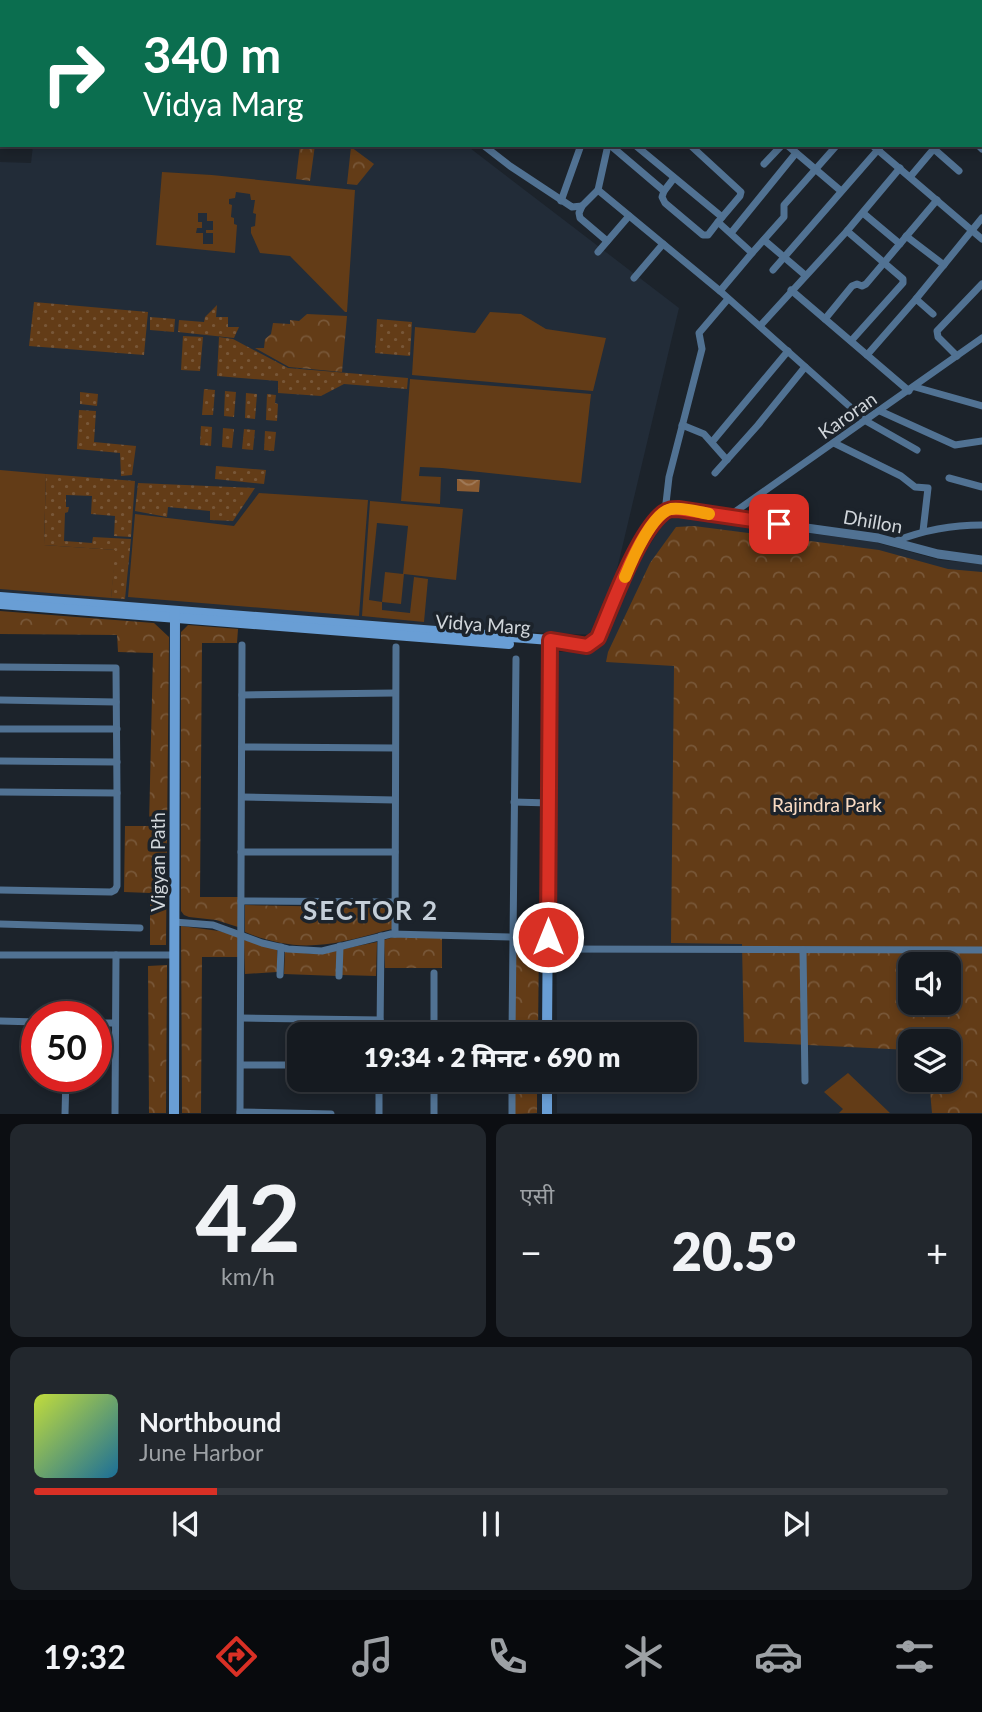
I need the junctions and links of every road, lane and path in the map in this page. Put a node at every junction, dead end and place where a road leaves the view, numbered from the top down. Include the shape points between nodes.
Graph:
1 (486, 147) edge
2 (580, 147) edge
3 (609, 147) edge
4 (611, 147) edge
5 (637, 147) edge
6 (692, 147) edge
7 (704, 147) edge
8 (782, 147) edge
9 (787, 147) edge
10 (835, 147) edge
11 (877, 147) edge
12 (935, 147) edge
13 (699, 153) junction
14 (796, 153) junction
15 (764, 164) dead end
16 (900, 168) junction
17 (816, 169) junction
18 (959, 171) dead end
19 (910, 177) junction
20 (674, 178) junction
21 (598, 190) junction
22 (664, 191) junction
23 (841, 191) junction
24 (937, 200) junction
25 (561, 201) junction
26 (582, 206) junction
27 (863, 213) junction
28 (629, 216) junction
29 (982, 218) edge
30 (720, 219) junction
31 (847, 231) junction
32 (972, 231) junction
33 (730, 233) junction
34 (906, 236) junction
35 (982, 239) edge
36 (764, 240) junction
37 (607, 241) junction
38 (663, 244) junction
39 (900, 244) junction
40 (598, 252) dead end
41 (752, 253) junction
42 (784, 258) junction
43 (884, 262) junction
44 (944, 265) junction
45 (774, 270) dead end
46 (805, 275) junction
47 (634, 278) dead end
48 (982, 284) edge
49 (791, 290) junction
50 (720, 291) junction
51 (728, 299) junction
52 (916, 299) junction
53 (933, 314) dead end
54 (825, 319) junction
55 (760, 326) junction
56 (982, 338) edge
57 (851, 341) junction
58 (788, 351) junction
59 (867, 355) junction
60 (957, 356) junction
61 (805, 367) junction
62 (912, 389) junction
63 (982, 406) edge
64 (880, 411) junction
65 (866, 421) junction
66 (682, 425) junction
67 (982, 441) edge
68 (712, 442) junction
69 (834, 443) junction
70 (916, 450) dead end
71 (727, 460) junction
72 (715, 473) dead end
73 (949, 478) dead end
74 (982, 487) edge
75 (665, 512) junction
76 (729, 516) junction
77 (982, 525) edge
78 (923, 531) junction
79 (896, 541) junction
80 (982, 560) edge
81 (0, 597) edge
82 (0, 604) edge
83 (175, 614) junction
84 (550, 643) junction
85 (242, 645) dead end
86 (587, 646) joint
87 (396, 647) dead end
88 (516, 659) dead end
89 (0, 667) edge
90 (396, 694) junction
91 (242, 695) junction
92 (0, 700) edge
93 (116, 702) junction
94 (0, 729) edge
95 (117, 729) junction
96 (242, 747) junction
97 (395, 748) junction
98 (0, 761) edge
99 (117, 762) junction
100 (0, 792) edge
101 (117, 793) junction
102 (242, 797) junction
103 (395, 800) junction
104 (514, 802) junction
105 (549, 803) junction
106 (241, 852) junction
107 (395, 852) junction
108 (0, 890) edge
109 (241, 901) junction
110 (395, 902) junction
111 (174, 922) junction
112 (0, 924) edge
113 (140, 928) dead end
114 (241, 934) junction
115 (395, 934) junction
116 (381, 936) junction
117 (513, 937) junction
118 (548, 937) junction
119 (340, 946) junction
120 (281, 947) junction
121 (548, 949) junction
122 (803, 950) junction
123 (982, 950) edge
124 (0, 955) edge
125 (116, 955) junction
126 (174, 955) junction
127 (434, 973) dead end
128 (280, 975) dead end
129 (339, 976) dead end
130 (241, 1018) junction
131 (380, 1020) joint
132 (0, 1021) edge
133 (21, 1022) edge
134 (434, 1022) edge
135 (512, 1022) edge
136 (547, 1022) edge
137 (115, 1023) joint
138 (240, 1065) junction
139 (287, 1065) edge
140 (805, 1081) dead end
141 (66, 1092) edge
142 (379, 1092) edge
143 (434, 1092) edge
144 (512, 1092) edge
145 (547, 1092) edge
146 (240, 1113) edge
147 (65, 1114) edge
148 (115, 1114) edge
149 (174, 1114) edge
150 (331, 1114) edge
151 (379, 1114) edge
152 (433, 1114) edge
153 (512, 1114) edge
154 (547, 1114) edge

1 - 25 street
2 - 25 street
3 - 21 street
4 - 22 street
5 - 20 street
6 - 13 street
7 - 13 street
8 - 15 street
9 - 14 street
10 - 17 street
11 - 16 street
11 - 23 street
12 - 18 street
12 - 19 street
13 - 30 street via 741,192
14 - 17 street
14 - 33 street
16 - 19 street
16 - 27 street
17 - 23 street
17 - 36 street via 783,205 784,217
19 - 24 street
20 - 22 street
20 - 30 street
21 - 26 street
21 - 28 street
22 - 30 street via 665,202 703,235
23 - 42 street
24 - 32 street
24 - 34 street
25 - 26 street
26 - 37 street via 580,218
27 - 31 street
27 - 39 street
28 - 37 street
28 - 38 street
29 - 32 street
30 - 33 street
31 - 43 street
31 - 46 street
32 - 35 street
32 - 44 street
33 - 41 street
34 - 39 street
34 - 44 street
36 - 41 street
36 - 42 street
37 - 40 street
38 - 47 street
38 - 50 street
39 - 43 street
41 - 50 street
42 - 45 street
42 - 46 street
43 - 54 street via 864,286 852,286
43 - 57 street via 901,275 903,283
44 - 52 street
46 - 49 street
48 - 60 street via 937,331
49 - 54 street
49 - 55 street
50 - 51 street
51 - 55 street
51 - 66 street via 699,332 702,349
52 - 53 street
52 - 59 street
54 - 57 street
55 - 58 street
56 - 60 street, Karoran
57 - 59 street
58 - 61 street
58 - 68 street
59 - 62 street
60 - 62 street, Karoran
61 - 65 street
61 - 71 street
62 - 63 street
62 - 64 street, Karoran
64 - 65 street, Karoran
64 - 67 street via 955,445
65 - 69 street, Karoran
65 - 70 street
66 - 68 street
66 - 75 street
68 - 71 street
69 - 76 street, Karoran
69 - 78 street via 915,487 928,488
71 - 72 street
73 - 74 street
75 - 76 street, Dhillon via 678,509
75 - 86 street via 648,530 598,638
76 - 79 street, Dhillon
77 - 78 street
78 - 79 street
79 - 80 street, Dhillon via 938,554
81 - 83 main road, Vidya Marg
82 - 83 main road, Vidya Marg
83 - 84 main road, Vidya Marg
83 - 111 main road, Vigyan Path
84 - 86 main road, Vidya Marg
84 - 105 main road
85 - 91 street
87 - 90 street
88 - 104 street
89 - 93 street via 116,668
90 - 91 street
90 - 97 street
91 - 96 street
92 - 93 street
93 - 95 street
94 - 95 street
95 - 99 street
96 - 97 street
96 - 102 street
97 - 103 street
98 - 99 street
99 - 101 street
100 - 101 street
101 - 108 street via 115,890
102 - 103 street
102 - 106 street
103 - 107 street
104 - 105 street
104 - 117 street
105 - 118 main road
106 - 107 street
106 - 109 street
107 - 110 street
109 - 110 street
109 - 114 street
110 - 115 street
111 - 114 street via 213,925
111 - 126 main road, Vigyan Path
112 - 113 street
114 - 120 street
114 - 130 street
115 - 116 street
115 - 117 street
116 - 119 street
116 - 131 street
117 - 118 street
117 - 135 street
118 - 121 main road
119 - 120 street via 322,951
119 - 129 street
120 - 128 street
121 - 122 street
121 - 136 main road
122 - 123 street
122 - 140 street
124 - 125 street
125 - 126 street
125 - 137 street
126 - 149 main road, Vigyan Path
127 - 134 street
130 - 131 street
130 - 138 street
132 - 133 street
137 - 148 street
138 - 139 street
138 - 146 street
141 - 147 street
142 - 151 street
143 - 152 street
144 - 153 street
145 - 154 main road
146 - 150 street

